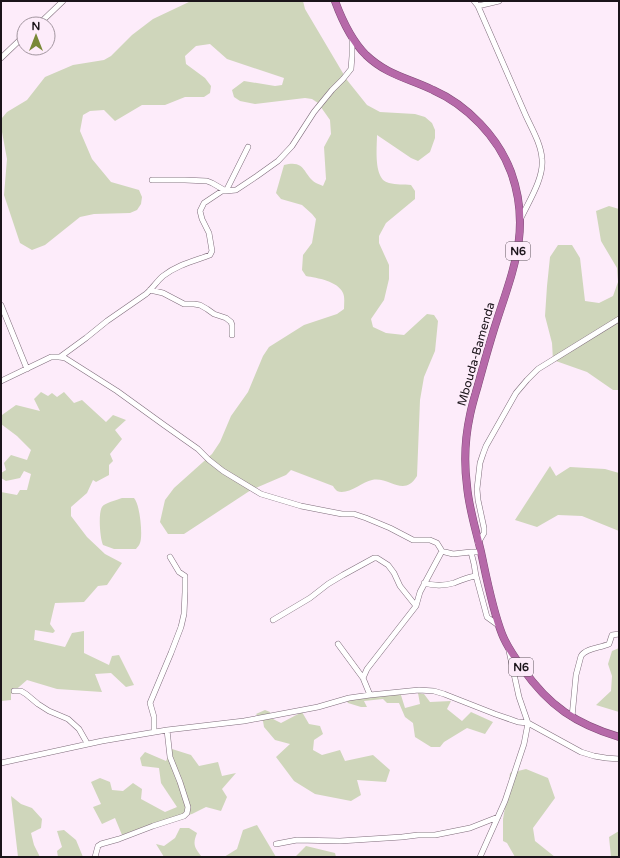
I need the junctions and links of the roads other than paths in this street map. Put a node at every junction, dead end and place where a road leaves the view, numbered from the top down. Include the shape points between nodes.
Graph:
1 (63, 1) edge
2 (335, 1) edge
3 (474, 1) edge
4 (499, 1) edge
5 (478, 6) junction
6 (47, 16) edge
7 (352, 38) junction
8 (16, 44) edge
9 (1, 58) edge
10 (248, 147) dead end
11 (152, 180) dead end
12 (226, 191) junction
13 (521, 218) junction
14 (150, 290) junction
15 (1, 305) edge
16 (619, 319) edge
17 (232, 335) dead end
18 (60, 357) junction
19 (27, 369) junction
20 (1, 382) edge
21 (478, 542) junction
22 (442, 551) junction
23 (471, 552) junction
24 (481, 552) junction
25 (170, 557) dead end
26 (476, 576) junction
27 (424, 583) junction
28 (416, 606) junction
29 (274, 620) dead end
30 (499, 625) junction
31 (619, 634) edge
32 (338, 644) dead end
33 (508, 647) junction
34 (363, 678) junction
35 (14, 691) dead end
36 (370, 695) junction
37 (572, 717) junction
38 (528, 723) junction
39 (167, 730) junction
40 (154, 732) junction
41 (619, 737) edge
42 (87, 743) junction
43 (619, 759) edge
44 (1, 763) edge
45 (498, 817) junction
46 (276, 844) dead end
47 (95, 857) edge
48 (480, 857) edge

1 - 6 street
2 - 7 highway, Mbouda-Bamenda / N6
3 - 5 street
4 - 5 street
5 - 13 street via 540,148 542,169
7 - 12 street via 351,69 314,112 292,146 278,161 257,176 236,190
7 - 13 highway, Mbouda-Bamenda / N6 via 376,64 448,98 479,123 505,159
8 - 9 street
10 - 12 street
11 - 12 street via 207,181
12 - 14 street via 204,203 200,211 209,233 211,254 178,266 163,276
13 - 21 highway, Mbouda-Bamenda / N6 via 518,252 481,373 466,440 467,486
14 - 17 street via 163,293 184,304 200,306 226,318 231,322
14 - 18 street
15 - 19 street
16 - 21 street via 538,369 516,393 486,446 480,463 477,489 484,533
18 - 19 street via 51,357
18 - 22 street via 117,391 198,449 222,471 261,494 301,506 354,514 413,540 430,540 438,543
19 - 20 street
21 - 24 highway, Mbouda-Bamenda / N6
22 - 23 street via 453,554
22 - 27 street
23 - 24 street
23 - 26 street
24 - 30 highway, Mbouda-Bamenda / N6
25 - 40 street via 179,572 185,576 184,614 150,703 154,717
26 - 27 street via 445,585
26 - 30 street via 488,617
27 - 28 street
28 - 29 street via 388,565 374,558 328,584
28 - 34 street via 367,669
30 - 33 highway, Mbouda-Bamenda / N6
31 - 37 street via 612,635 609,644 582,653 576,675
32 - 34 street
33 - 37 highway, Mbouda-Bamenda / N6 via 547,699
33 - 38 street via 519,697
34 - 36 street
35 - 42 street via 26,694 43,708 68,719 79,729
36 - 38 street via 434,691 510,720
36 - 39 street via 244,721
37 - 41 highway, Mbouda-Bamenda / N6
38 - 43 street via 580,752
38 - 45 street via 524,744
39 - 40 street
39 - 47 street via 170,757 188,807 187,812 184,816 101,844
40 - 42 street
42 - 44 street
45 - 46 street via 470,828 436,835 340,841 297,840
45 - 48 street

